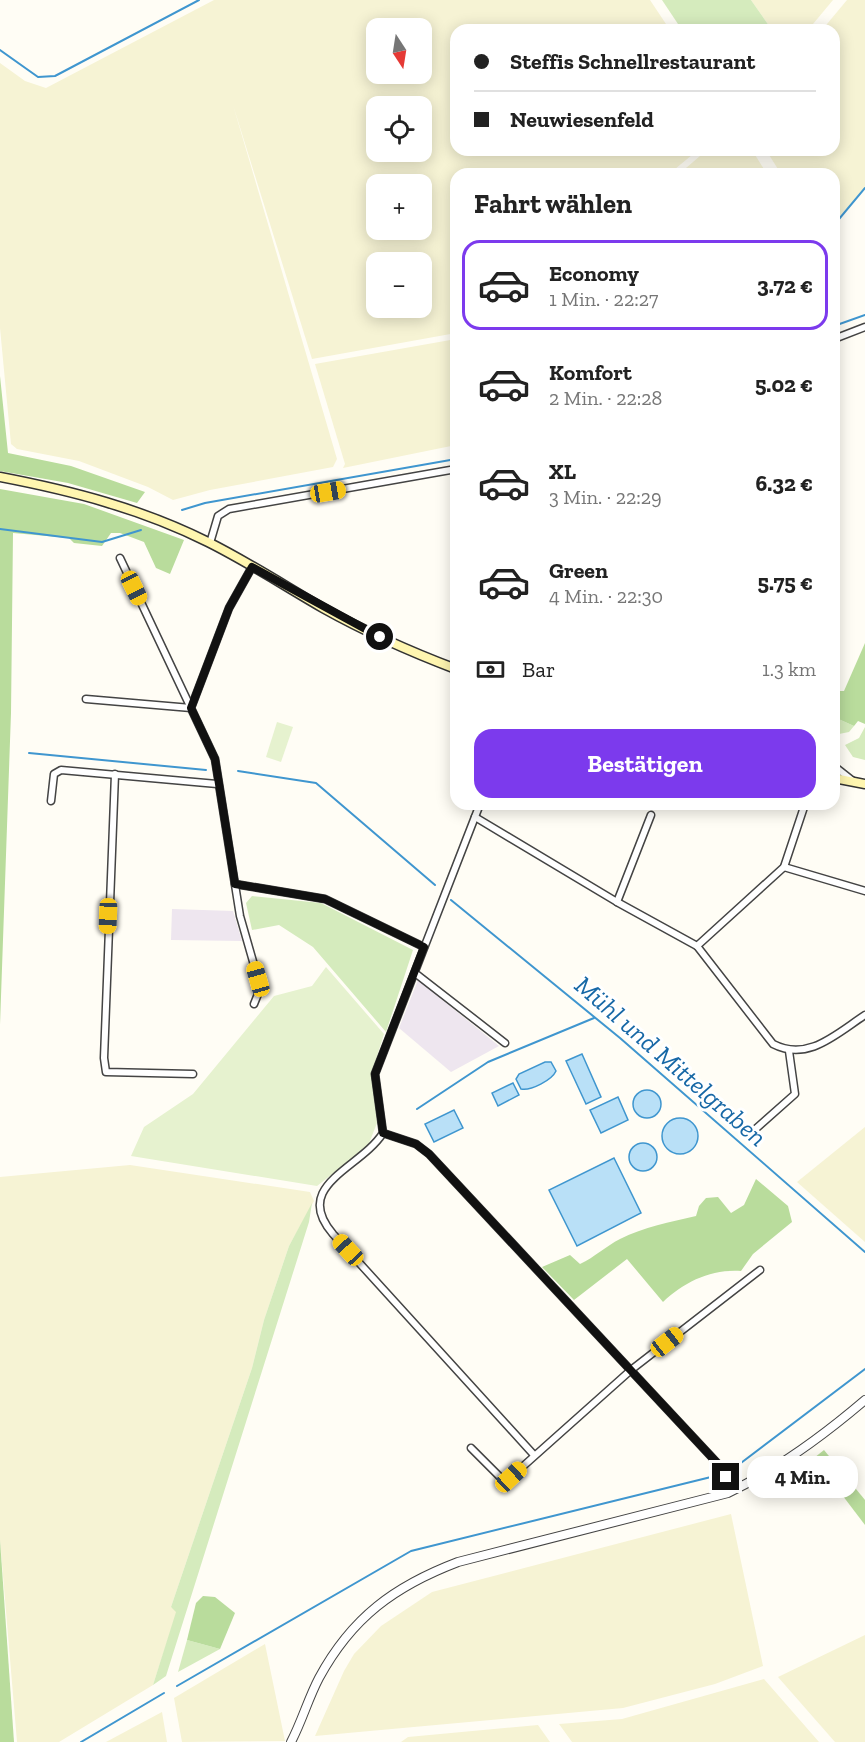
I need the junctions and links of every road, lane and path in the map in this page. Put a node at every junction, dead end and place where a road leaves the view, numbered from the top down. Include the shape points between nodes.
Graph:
1 (865, 327) edge
2 (840, 337) edge
3 (450, 470) edge
4 (0, 477) edge
5 (210, 543) junction
6 (120, 558) dead end
7 (252, 567) junction
8 (450, 666) edge
9 (86, 699) dead end
10 (191, 708) junction
11 (840, 771) edge
12 (115, 774) junction
13 (840, 779) edge
14 (853, 781) junction
15 (217, 784) junction
16 (865, 784) edge
17 (51, 801) dead end
18 (478, 810) edge
19 (801, 810) edge
20 (651, 815) dead end
21 (475, 817) junction
22 (784, 867) junction
23 (235, 884) junction
24 (865, 891) edge
25 (617, 902) junction
26 (697, 945) junction
27 (424, 947) junction
28 (415, 973) junction
29 (254, 1004) dead end
30 (865, 1015) edge
31 (505, 1043) dead end
32 (789, 1051) junction
33 (193, 1074) dead end
34 (383, 1133) junction
35 (751, 1133) dead end
36 (760, 1270) dead end
37 (631, 1370) junction
38 (865, 1400) edge
39 (471, 1448) dead end
40 (534, 1455) junction
41 (727, 1478) dead end
42 (291, 1742) edge

1 - 2 street
3 - 5 street via 229,509 219,516
4 - 5 main road via 107,501
5 - 7 main road
6 - 10 street
7 - 8 main road via 352,623
7 - 10 street via 229,608
9 - 10 street
10 - 15 street via 215,759
11 - 14 street
12 - 15 street
12 - 17 street via 57,771
12 - 33 street via 106,1072
13 - 14 main road
14 - 16 main road
15 - 23 street
18 - 21 street
19 - 22 street
20 - 25 street
21 - 25 street
21 - 27 street
22 - 24 street
22 - 26 street
23 - 27 street via 325,899
23 - 29 street via 258,979
25 - 26 street
26 - 32 street via 773,1044
27 - 28 street
28 - 31 street
28 - 34 street via 375,1074
30 - 32 street via 815,1047
32 - 35 street via 795,1094
34 - 37 street via 416,1144 429,1154
34 - 40 street via 368,1153 328,1183 318,1211 328,1228
36 - 37 street
37 - 40 street
37 - 41 street
38 - 42 street via 758,1477 728,1493 458,1562 394,1592 362,1618 334,1653
39 - 40 street via 502,1479 511,1477

